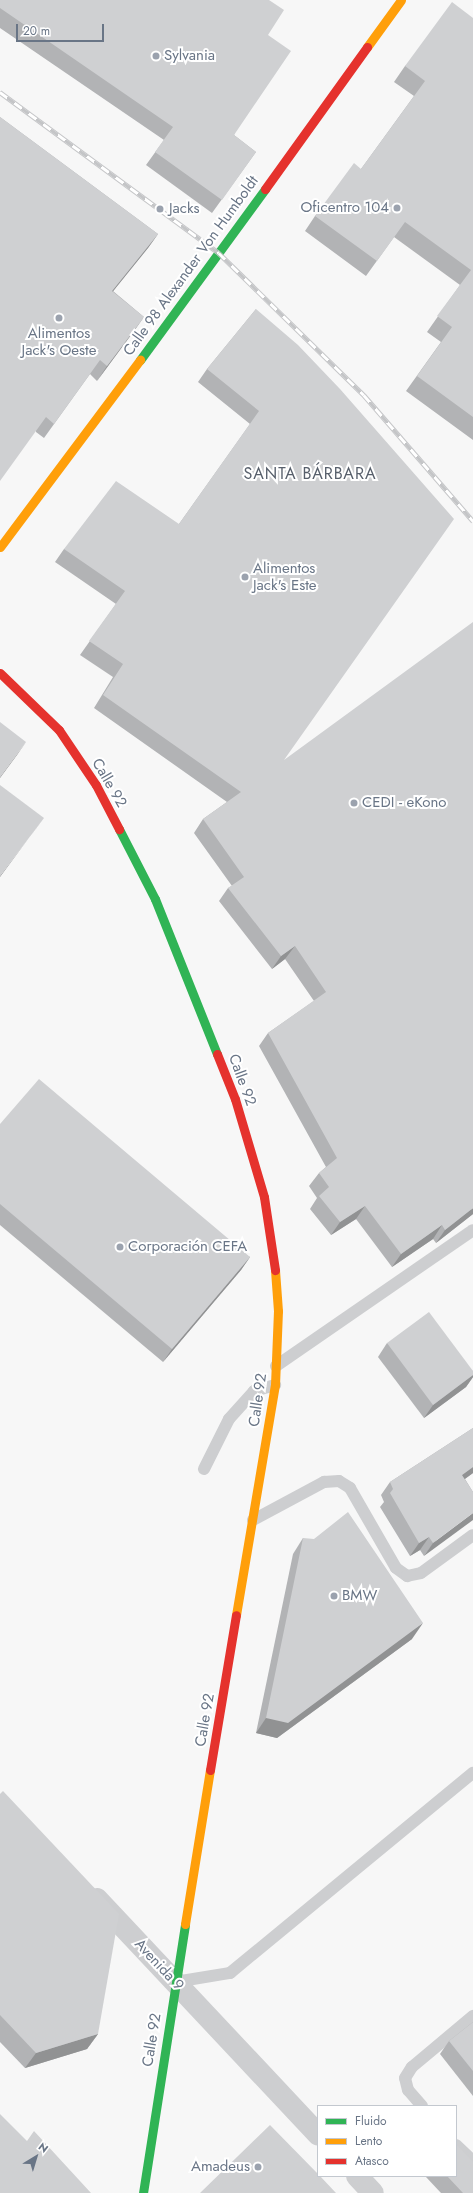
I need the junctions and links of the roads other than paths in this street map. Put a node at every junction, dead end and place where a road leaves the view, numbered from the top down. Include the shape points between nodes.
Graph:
1 (401, 0) edge
2 (0, 547) edge
3 (0, 673) edge
4 (473, 1230) edge
5 (276, 1366) junction
6 (275, 1385) junction
7 (204, 1469) dead end
8 (253, 1520) junction
9 (473, 1535) edge
10 (473, 1773) edge
11 (82, 1883) edge
12 (175, 1982) junction
13 (473, 2016) edge
14 (421, 2105) edge
15 (317, 2133) edge
16 (457, 2146) edge
17 (473, 2161) edge
18 (358, 2177) edge
19 (143, 2193) edge
20 (373, 2193) edge

1 - 2 street, Calle 98 Alexander Von Humboldt via 219,253
3 - 5 street, Calle 92 via 59,730 96,785 155,899 196,999 235,1099 264,1197 273,1250 278,1311
4 - 5 lane
5 - 6 street, Calle 92
6 - 7 lane via 254,1390 229,1419
6 - 8 street, Calle 92
8 - 9 lane via 324,1482 339,1481 350,1488 396,1568 407,1576 421,1573
8 - 12 street, Calle 92
10 - 12 lane via 230,1973
11 - 12 street, Avenida 9
12 - 15 street, Avenida 9
12 - 19 street, Calle 92
13 - 14 lane via 412,2067 405,2078 408,2090
16 - 17 lane
18 - 20 street

